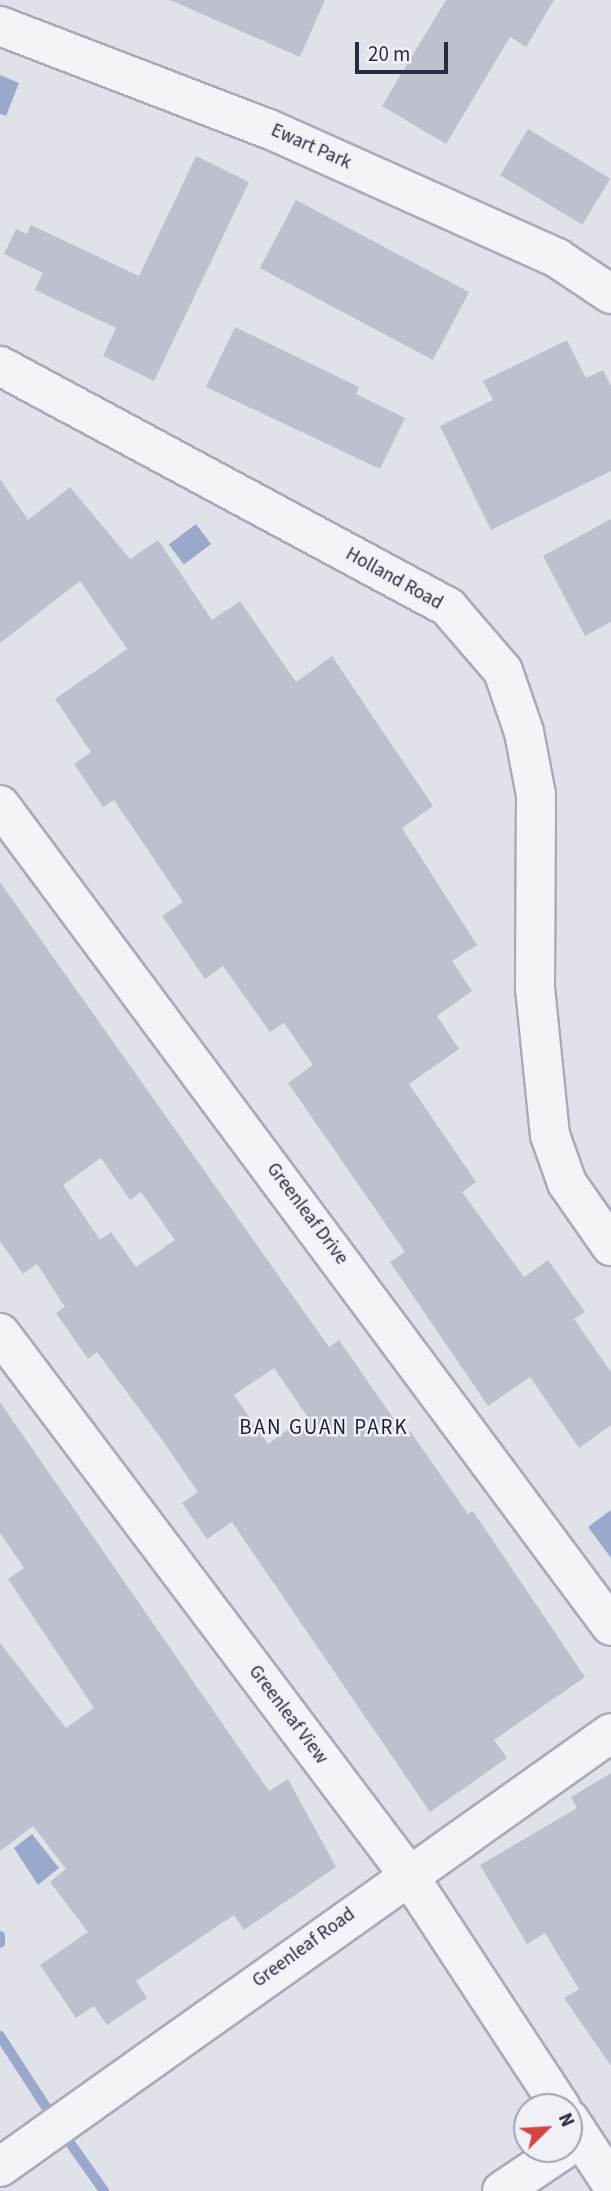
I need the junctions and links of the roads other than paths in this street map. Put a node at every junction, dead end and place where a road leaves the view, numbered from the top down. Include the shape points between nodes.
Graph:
1 (0, 26) edge
2 (611, 294) edge
3 (0, 366) edge
4 (0, 805) edge
5 (611, 1246) edge
6 (0, 1333) edge
7 (611, 1626) edge
8 (611, 1733) edge
9 (407, 1873) junction
10 (545, 2093) edge
11 (583, 2149) edge
12 (534, 2163) edge
13 (0, 2167) edge
14 (611, 2183) edge
15 (502, 2191) edge

1 - 2 street, Ewart Park via 293,139 557,258
3 - 5 street, Holland Road via 448,607 503,671 524,732 536,795 535,988 550,1135 568,1183
4 - 7 street, Greenleaf Drive
6 - 9 street, Greenleaf View
8 - 9 street, Greenleaf Road
9 - 10 street, Greenleaf View
9 - 13 street, Greenleaf Road
11 - 14 street, Greenleaf View
12 - 15 street

